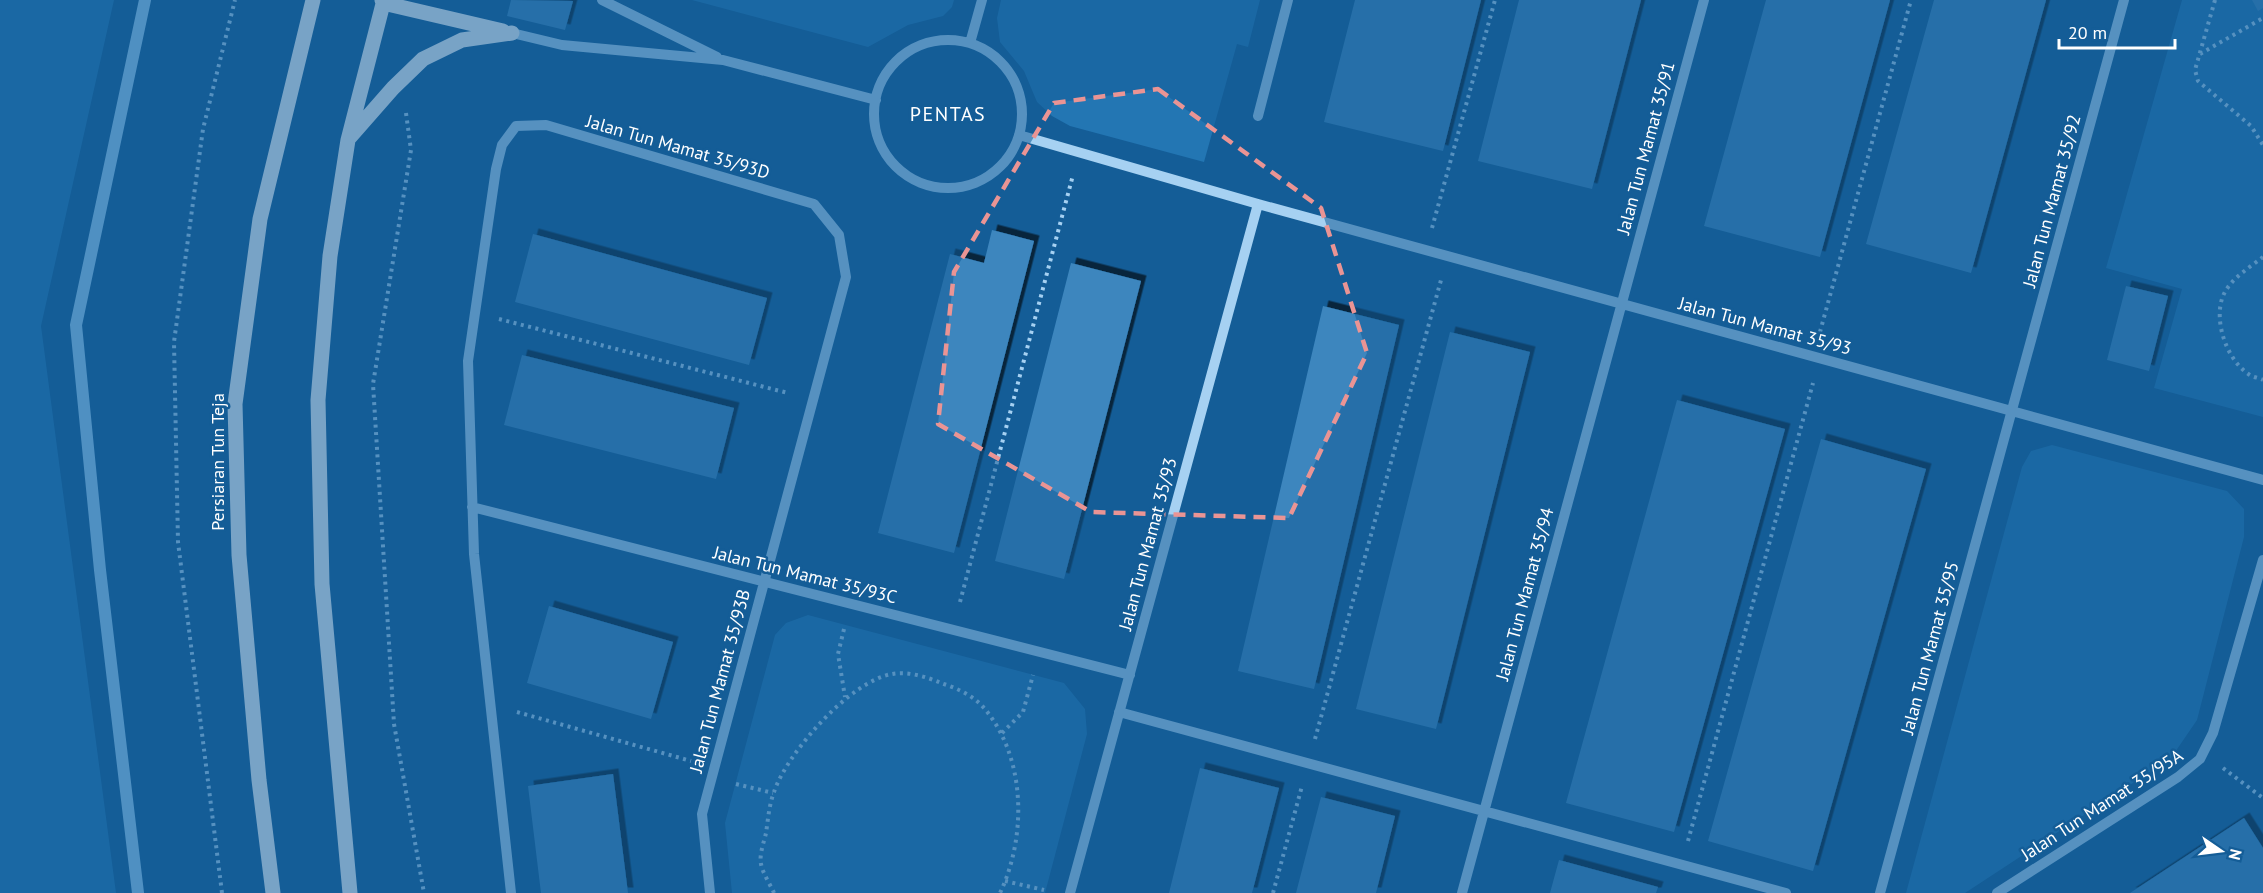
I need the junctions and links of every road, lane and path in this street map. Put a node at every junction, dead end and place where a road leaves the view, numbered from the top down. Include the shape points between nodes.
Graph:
1 (235, 0) edge
2 (313, 0) edge
3 (602, 0) edge
4 (982, 0) edge
5 (1288, 0) edge
6 (1495, 0) edge
7 (1704, 0) edge
8 (1911, 0) edge
9 (2124, 0) edge
10 (2215, 0) edge
11 (383, 1) edge
12 (2263, 18) edge
13 (512, 33) junction
14 (970, 43) junction
15 (2199, 54) junction
16 (723, 60) junction
17 (876, 100) junction
18 (409, 104) dead end
19 (1258, 116) dead end
20 (1019, 135) junction
21 (348, 140) junction
22 (2263, 145) edge
23 (1073, 174) dead end
24 (1258, 204) junction
25 (839, 235) joint
26 (1426, 250) junction
27 (2263, 257) edge
28 (1443, 273) dead end
29 (1620, 304) junction
30 (475, 313) junction
31 (1813, 357) junction
32 (1815, 376) dead end
33 (2263, 380) edge
34 (789, 394) dead end
35 (2012, 411) junction
36 (2263, 480) edge
37 (472, 507) junction
38 (2263, 560) edge
39 (764, 582) junction
40 (960, 602) dead end
41 (845, 625) dead end
42 (1033, 674) dead end
43 (1130, 675) junction
44 (845, 698) junction
45 (490, 704) junction
46 (1119, 712) junction
47 (1002, 733) junction
48 (693, 761) dead end
49 (1309, 763) junction
50 (2220, 766) dead end
51 (735, 784) dead end
52 (773, 793) junction
53 (2263, 798) edge
54 (1484, 811) junction
55 (1682, 864) junction
56 (1005, 881) junction
57 (1045, 891) dead end
58 (222, 893) edge
59 (273, 893) edge
60 (350, 893) edge
61 (424, 893) edge
62 (511, 893) edge
63 (710, 893) edge
64 (774, 893) edge
65 (1000, 893) edge
66 (1070, 893) edge
67 (1273, 893) edge
68 (1462, 893) edge
69 (1786, 893) edge
70 (1880, 893) edge
71 (1997, 893) edge

1 - 58 path via 203,129 174,342 178,542
2 - 59 main road, Persiaran Tun Teja via 260,219 235,404 239,555
3 - 16 street
4 - 14 street
5 - 19 street
6 - 26 path
7 - 29 street, Jalan Tun Mamat 35/91
8 - 31 path
9 - 35 street, Jalan Tun Mamat 35/92
10 - 15 path
11 - 13 main road
11 - 21 main road
12 - 15 path
13 - 16 street via 562,45
13 - 21 main road via 462,40 423,59
14 - 17 street via 930,42 910,51 883,80
14 - 20 street via 998,60 1017,87 1022,119
15 - 22 path via 2195,70 2198,81 2251,126
16 - 17 street
17 - 20 street via 875,120 889,158 903,173 941,188 961,188 997,170 1011,154
18 - 61 path via 406,111 411,150 373,384 394,724
20 - 24 street, Jalan Tun Mamat 35/93
21 - 60 main road via 330,256 318,400 318,467 322,584
23 - 40 path
24 - 26 street, Jalan Tun Mamat 35/93
24 - 43 street, Jalan Tun Mamat 35/93
25 - 30 street, Jalan Tun Mamat 35/93D via 814,204 546,125 516,126 502,145 496,169
25 - 39 street, Jalan Tun Mamat 35/93B via 846,277
26 - 29 street, Jalan Tun Mamat 35/93
27 - 33 path via 2234,281 2223,296 2219,322 2230,354 2249,375
28 - 49 path
29 - 31 street, Jalan Tun Mamat 35/93
29 - 54 street, Jalan Tun Mamat 35/94
30 - 34 path
30 - 37 street via 468,361
31 - 35 street, Jalan Tun Mamat 35/93
32 - 55 path
35 - 36 street, Jalan Tun Mamat 35/93
35 - 70 street, Jalan Tun Mamat 35/95
37 - 39 street, Jalan Tun Mamat 35/93C
37 - 45 street
38 - 71 street, Jalan Tun Mamat 35/95A via 2213,733 2200,759
39 - 43 street, Jalan Tun Mamat 35/93C
39 - 63 street, Jalan Tun Mamat 35/93B via 702,814
41 - 44 path via 838,654
42 - 47 path via 1023,712
43 - 46 street, Jalan Tun Mamat 35/93
44 - 47 path via 892,674 921,676 958,689 983,706
44 - 52 path via 791,757
45 - 48 path
45 - 62 street
46 - 49 street
46 - 66 street, Jalan Tun Mamat 35/93
47 - 56 path via 1016,778 1019,813
49 - 54 street
49 - 67 path
50 - 53 path
51 - 52 path
52 - 64 path via 760,863
54 - 55 street
54 - 68 street, Jalan Tun Mamat 35/94
55 - 69 street
56 - 57 path
56 - 65 path

